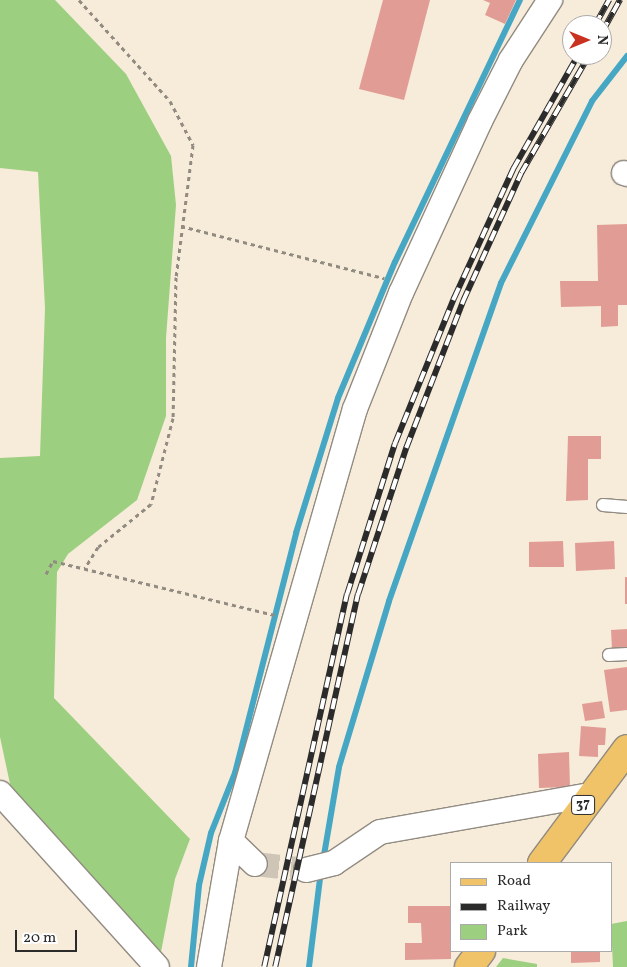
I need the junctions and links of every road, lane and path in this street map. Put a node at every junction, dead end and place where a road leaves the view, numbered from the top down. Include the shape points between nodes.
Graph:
1 (79, 0) edge
2 (550, 0) edge
3 (182, 226) junction
4 (382, 277) dead end
5 (603, 505) dead end
6 (627, 507) edge
7 (85, 568) junction
8 (46, 574) dead end
9 (261, 612) dead end
10 (627, 654) edge
11 (609, 655) dead end
12 (627, 750) edge
13 (0, 793) edge
14 (590, 796) junction
15 (231, 841) junction
16 (543, 862) edge
17 (255, 864) tunnel mouth
18 (306, 870) tunnel mouth
19 (480, 952) edge
20 (157, 967) edge
21 (209, 967) edge
22 (469, 967) edge

1 - 3 path via 170,101 186,126 193,145 193,166
2 - 15 street via 511,60 480,121 401,293 355,409
3 - 4 path
3 - 7 path via 174,418 151,504 98,547
5 - 6 lane
7 - 8 path via 53,561
7 - 9 path
10 - 11 lane
12 - 14 main road, 37
13 - 20 street
14 - 16 main road, 37
14 - 18 street via 380,832 334,863
15 - 17 street
15 - 21 street
19 - 22 main road

